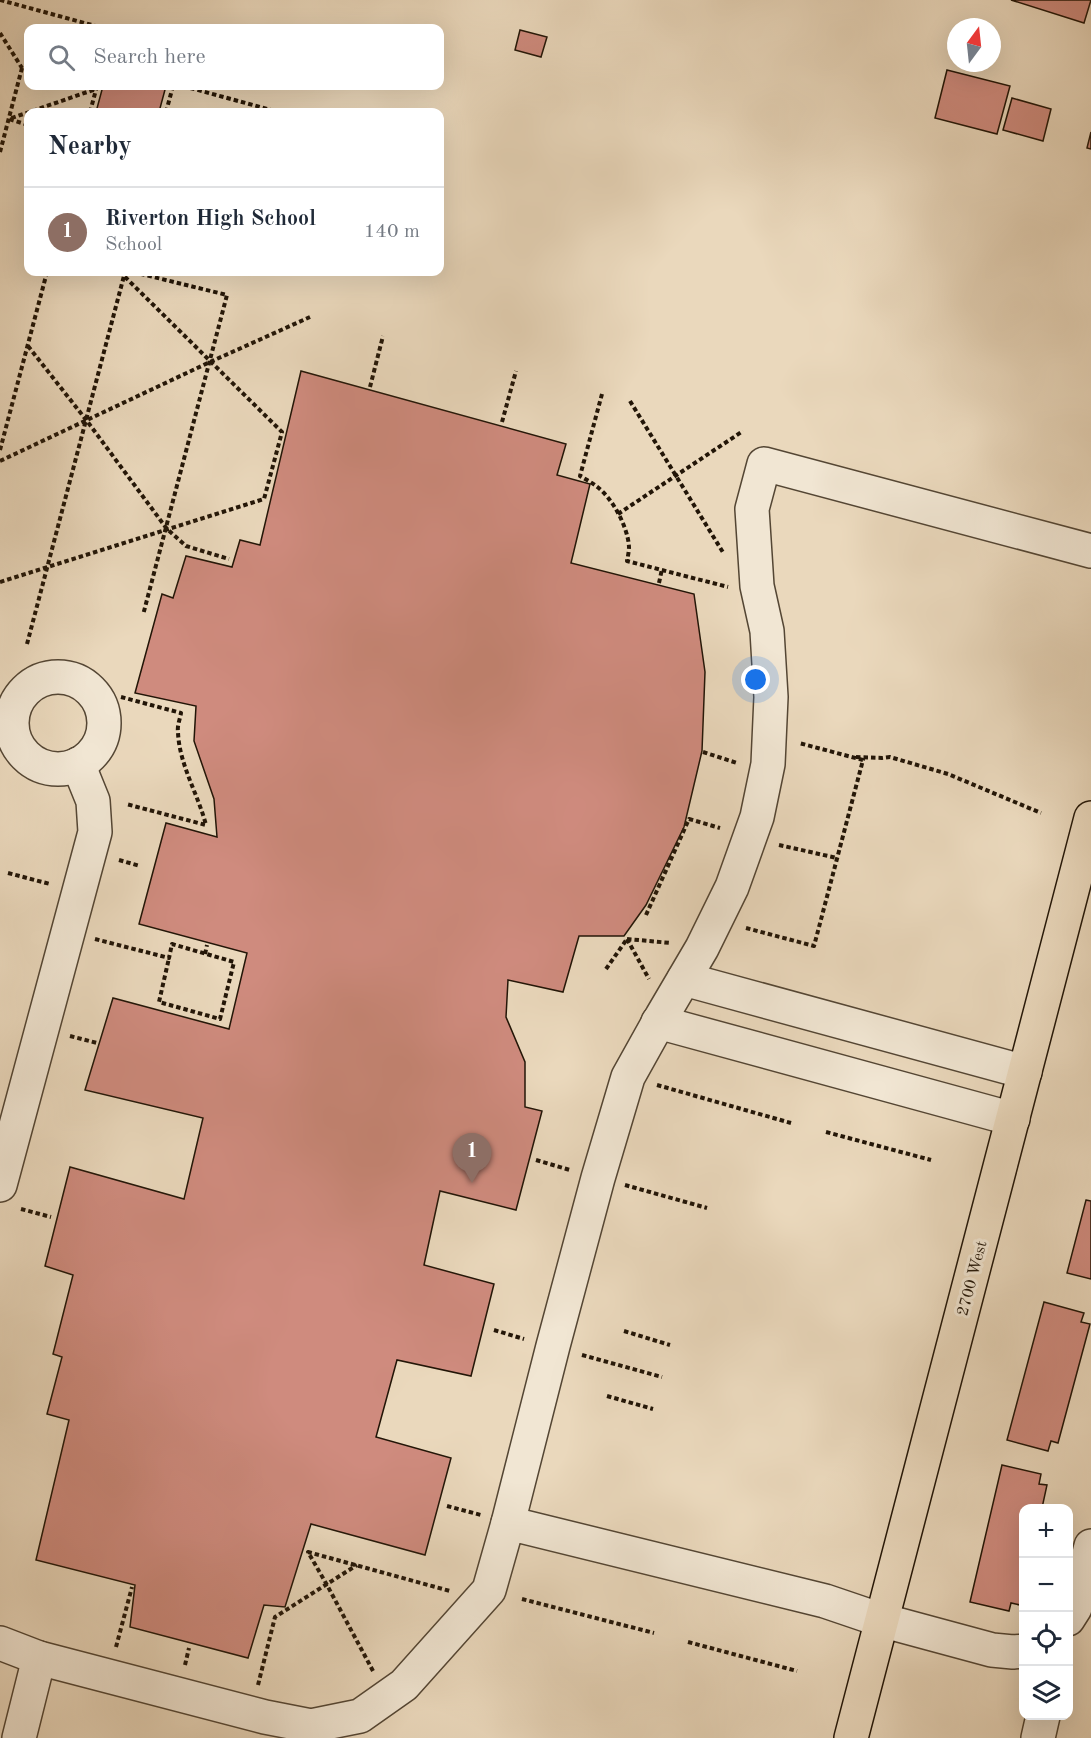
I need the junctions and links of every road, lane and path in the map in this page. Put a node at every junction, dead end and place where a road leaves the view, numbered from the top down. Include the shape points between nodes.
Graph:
1 (0, 0) edge
2 (88, 24) edge
3 (0, 33) edge
4 (22, 68) joint
5 (89, 90) edge
6 (96, 90) edge
7 (172, 90) edge
8 (198, 90) edge
9 (39, 108) edge
10 (91, 108) edge
11 (167, 108) edge
12 (264, 108) edge
13 (24, 114) edge
14 (9, 119) junction
15 (24, 123) edge
16 (0, 152) edge
17 (46, 276) edge
18 (124, 276) edge
19 (127, 276) edge
20 (149, 276) edge
21 (310, 317) dead end
22 (383, 336) dead end
23 (28, 346) junction
24 (210, 362) junction
25 (516, 371) dead end
26 (370, 387) dead end
27 (602, 394) dead end
28 (630, 401) dead end
29 (87, 421) junction
30 (502, 422) dead end
31 (742, 431) dead end
32 (0, 450) edge
33 (0, 460) edge
34 (676, 476) junction
35 (618, 514) junction
36 (167, 529) junction
37 (1091, 551) edge
38 (724, 555) dead end
39 (229, 559) dead end
40 (47, 568) junction
41 (662, 569) junction
42 (0, 582) edge
43 (659, 583) dead end
44 (735, 588) dead end
45 (143, 615) dead end
46 (27, 644) dead end
47 (121, 698) dead end
48 (798, 742) dead end
49 (704, 752) dead end
50 (852, 757) junction
51 (78, 764) dead end
52 (746, 766) dead end
53 (126, 804) dead end
54 (1041, 813) dead end
55 (1091, 818) edge
56 (730, 831) dead end
57 (778, 845) dead end
58 (837, 858) junction
59 (112, 859) dead end
60 (140, 866) dead end
61 (8, 873) dead end
62 (50, 884) dead end
63 (646, 915) dead end
64 (746, 928) dead end
65 (92, 938) dead end
66 (627, 939) junction
67 (678, 943) dead end
68 (207, 945) dead end
69 (205, 954) junction
70 (169, 958) junction
71 (606, 969) dead end
72 (684, 979) junction
73 (651, 982) dead end
74 (658, 1022) junction
75 (67, 1035) dead end
76 (96, 1043) dead end
77 (1025, 1072) junction
78 (651, 1083) dead end
79 (1013, 1119) junction
80 (791, 1123) dead end
81 (826, 1132) dead end
82 (931, 1160) dead end
83 (536, 1161) dead end
84 (573, 1171) dead end
85 (621, 1184) dead end
86 (10, 1197) edge
87 (707, 1208) dead end
88 (51, 1218) dead end
89 (494, 1330) dead end
90 (624, 1331) dead end
91 (528, 1340) dead end
92 (670, 1345) dead end
93 (576, 1353) dead end
94 (662, 1377) dead end
95 (607, 1396) dead end
96 (653, 1409) dead end
97 (447, 1506) dead end
98 (495, 1519) junction
99 (1091, 1546) edge
100 (358, 1565) junction
101 (1086, 1582) edge
102 (327, 1585) junction
103 (132, 1587) dead end
104 (454, 1592) dead end
105 (522, 1599) dead end
106 (1072, 1612) edge
107 (881, 1620) junction
108 (654, 1633) dead end
109 (688, 1642) dead end
110 (0, 1644) edge
111 (116, 1648) dead end
112 (189, 1648) dead end
113 (1019, 1651) edge
114 (39, 1658) junction
115 (184, 1667) dead end
116 (797, 1671) dead end
117 (373, 1672) dead end
118 (258, 1686) dead end
119 (1042, 1720) edge
120 (19, 1738) edge
121 (851, 1738) edge
122 (1038, 1738) edge

1 - 2 path
3 - 4 path
4 - 14 path
5 - 9 path
6 - 10 path
7 - 11 path
8 - 12 path
13 - 14 path
14 - 15 path
14 - 16 path
17 - 23 path
18 - 29 path
19 - 24 path
20 - 24 path via 227,295
21 - 24 path
22 - 26 path
23 - 29 path
23 - 32 path
24 - 29 path
24 - 36 path
24 - 36 path via 282,432 264,500
25 - 30 path
27 - 35 path via 579,476 610,500
28 - 34 path
29 - 33 path
29 - 36 path
29 - 40 path
31 - 34 path
34 - 35 path
34 - 38 path
35 - 41 path via 629,546 627,561
36 - 39 path via 186,546
36 - 40 path
36 - 45 path
37 - 72 street via 764,464 752,509 756,586 768,642 768,764 757,817 732,887
40 - 42 path
40 - 46 path
41 - 43 path
41 - 44 path
47 - 53 path via 181,713 177,730 180,751 206,825
48 - 50 path
49 - 52 path
50 - 54 path via 890,757 948,774
50 - 58 path via 863,760
51 - 86 street via 93,801 95,832
55 - 77 main road, 2700 West
56 - 63 path via 689,819
57 - 58 path
58 - 64 path via 814,946
59 - 60 path
61 - 62 path
65 - 70 path
66 - 67 path
66 - 71 path
66 - 73 path
68 - 69 path
69 - 70 path via 172,944
69 - 70 path via 234,962 220,1019 159,1002
72 - 74 street
72 - 77 street
74 - 79 street
74 - 98 street via 628,1077 553,1346
75 - 76 path
77 - 79 main road, 2700 West
78 - 80 path
79 - 107 main road, 2700 West
81 - 82 path
83 - 84 path
85 - 87 path
86 - 88 path
89 - 91 path
90 - 92 path
93 - 94 path
95 - 96 path
97 - 98 path
98 - 107 street via 825,1601
98 - 114 street via 489,1590 404,1684 360,1716 311,1726
99 - 101 street
100 - 102 path
100 - 102 path via 308,1552
100 - 104 path
101 - 106 street
102 - 117 path
102 - 118 path via 275,1617
103 - 111 path
105 - 108 path
107 - 113 street via 992,1650
107 - 121 main road, 2700 West
109 - 116 path
110 - 114 street
112 - 115 path
114 - 120 street
119 - 122 street

